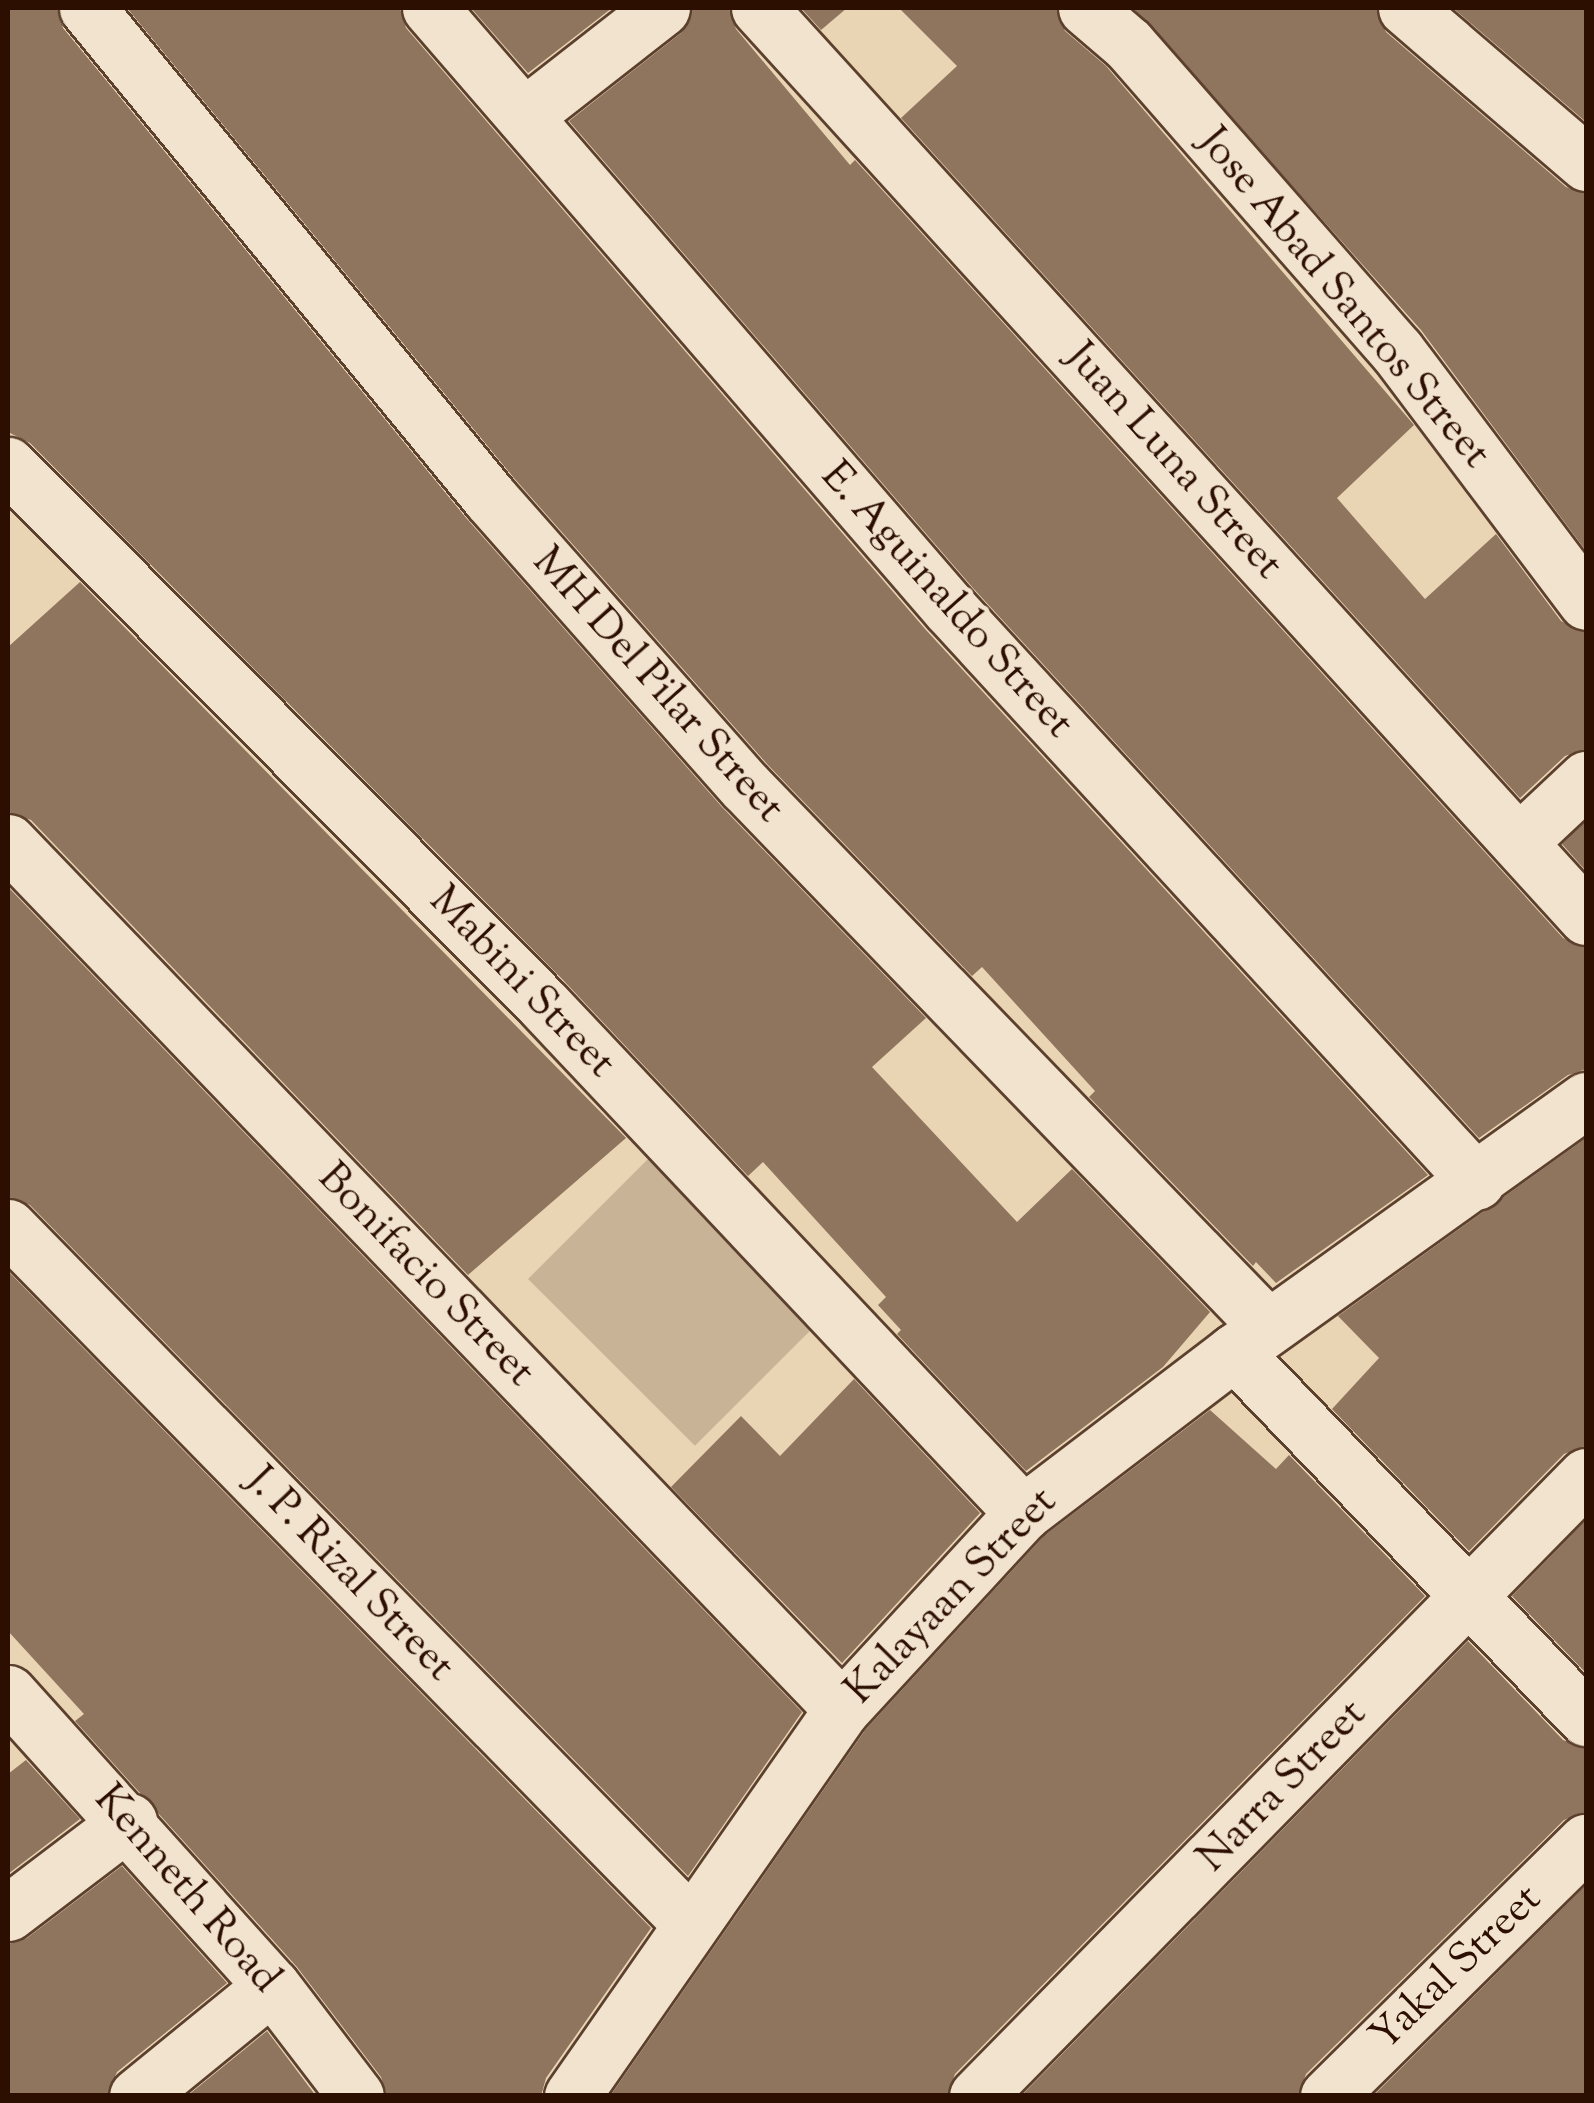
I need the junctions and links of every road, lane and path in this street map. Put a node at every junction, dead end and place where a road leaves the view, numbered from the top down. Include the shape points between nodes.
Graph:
1 (88, 8) edge
2 (430, 8) edge
3 (662, 8) edge
4 (758, 8) edge
5 (1086, 8) edge
6 (1406, 8) edge
7 (524, 116) junction
8 (1586, 164) edge
9 (8, 464) edge
10 (1586, 602) edge
11 (1586, 779) edge
12 (1520, 841) junction
13 (8, 842) edge
14 (1586, 918) edge
15 (1586, 1100) edge
16 (1477, 1182) junction
17 (8, 1228) edge
18 (1251, 1340) junction
19 (1586, 1476) edge
20 (1023, 1513) junction
21 (1468, 1594) junction
22 (8, 1692) edge
23 (842, 1709) junction
24 (1586, 1718) edge
25 (128, 1821) junction
26 (1586, 1842) edge
27 (8, 1912) edge
28 (690, 1923) junction
29 (272, 1986) junction
30 (137, 2096) edge
31 (356, 2096) edge
32 (572, 2096) edge
33 (977, 2096) edge
34 (1328, 2096) edge

1 - 18 street, MH Del Pilar Street via 490,498
2 - 7 street, E. Aguinaldo Street
3 - 7 street
4 - 12 street, Juan Luna Street
5 - 10 street, Jose Abad Santos Street via 1128,44 1397,351
6 - 8 street
7 - 16 street, E. Aguinaldo Street via 950,609
9 - 20 street, Mabini Street via 544,1004
11 - 12 street
12 - 14 street, Juan Luna Street
13 - 23 street, Bonifacio Street
15 - 16 street, Kalayaan Street
16 - 18 street, Kalayaan Street
17 - 28 street, J. P. Rizal Street
18 - 20 street, Kalayaan Street
18 - 21 street, MH Del Pilar Street
19 - 21 street, Narra Street
20 - 23 street, Kalayaan Street
21 - 24 street, MH Del Pilar Street
21 - 33 street, Narra Street
22 - 25 street, Kenneth Road
23 - 28 street, Kalayaan Street
25 - 27 street
25 - 29 street, Kenneth Road
26 - 34 street, Yakal Street
28 - 32 street, Kalayaan Street
29 - 30 street
29 - 31 street, Kenneth Road

